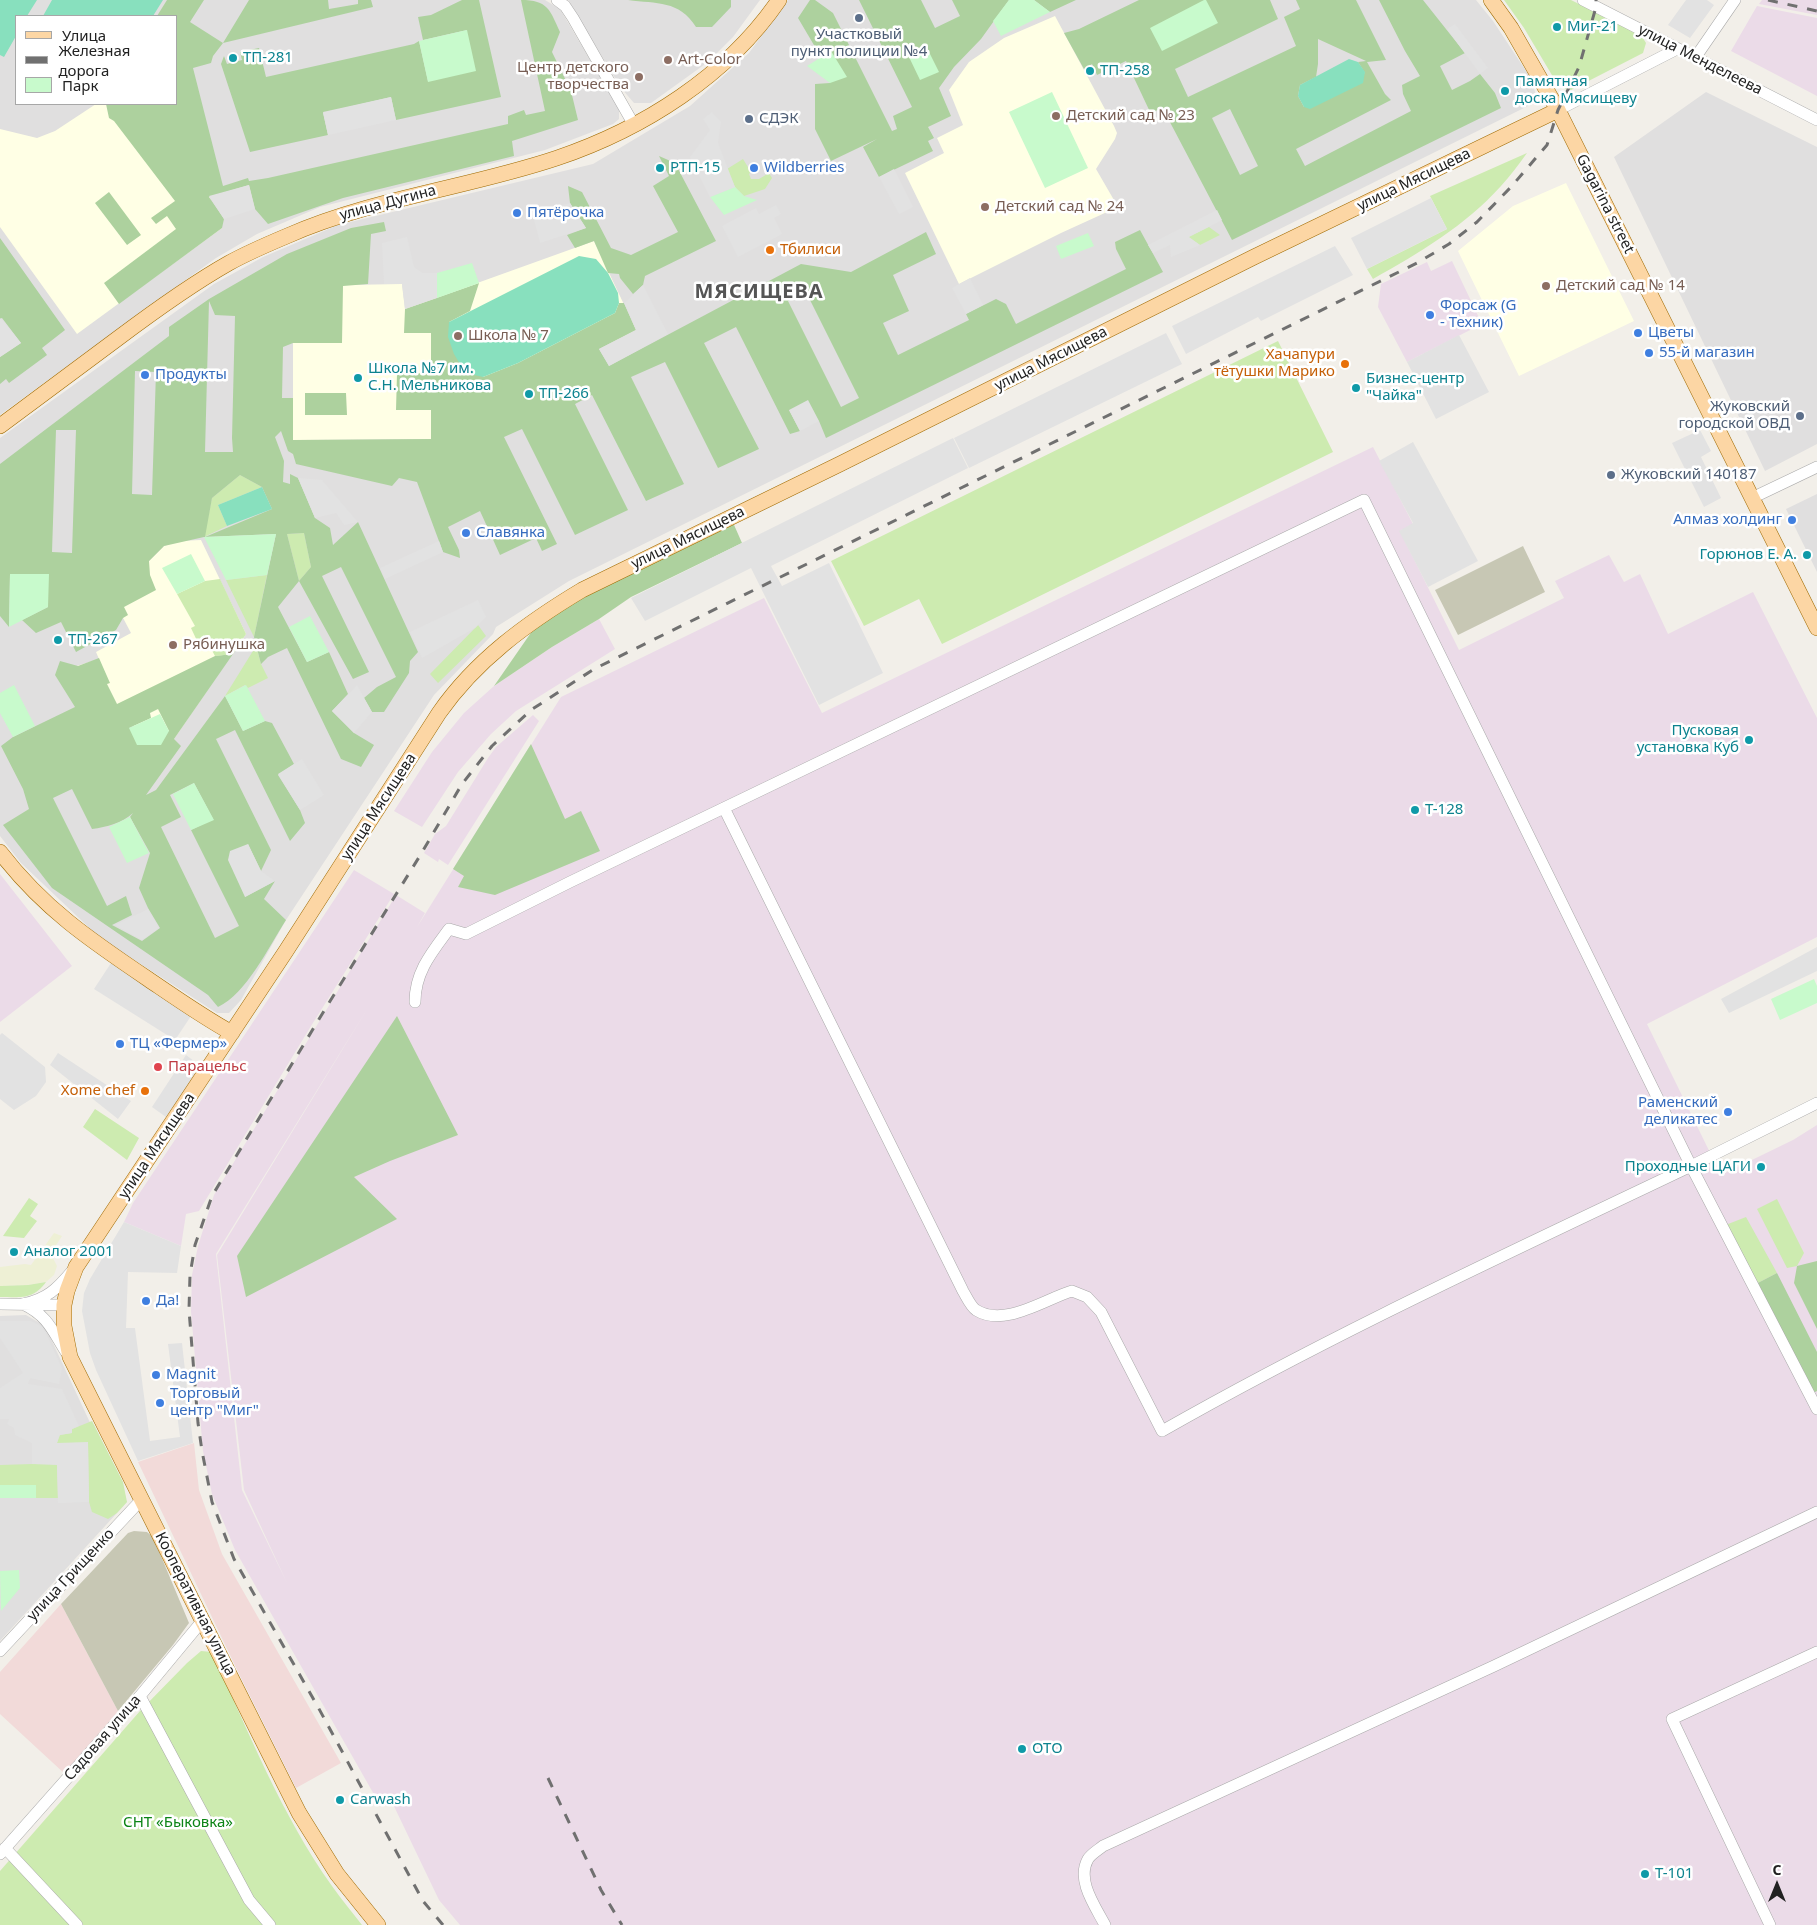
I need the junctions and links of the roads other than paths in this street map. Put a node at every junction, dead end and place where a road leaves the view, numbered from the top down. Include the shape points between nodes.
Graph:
1 (557, 0) edge
2 (779, 0) edge
3 (1491, 0) edge
4 (1583, 0) edge
5 (1736, 0) edge
6 (1677, 49) junction
7 (1695, 58) junction
8 (1558, 110) junction
9 (1817, 120) edge
10 (634, 125) junction
11 (0, 426) edge
12 (1817, 467) edge
13 (1752, 498) junction
14 (1817, 628) edge
15 (724, 808) junction
16 (0, 852) edge
17 (415, 1002) dead end
18 (232, 1032) junction
19 (1817, 1103) edge
20 (1692, 1166) junction
21 (76, 1267) junction
22 (0, 1304) edge
23 (23, 1304) junction
24 (64, 1305) junction
25 (70, 1357) junction
26 (1817, 1408) edge
27 (142, 1499) junction
28 (1817, 1512) edge
29 (204, 1620) junction
30 (0, 1651) edge
31 (1817, 1652) edge
32 (140, 1696) junction
33 (3, 1851) edge
34 (77, 1925) edge
35 (270, 1925) edge
36 (378, 1925) edge
37 (1105, 1925) edge
38 (1770, 1925) edge

1 - 10 street via 573,18
2 - 10 main road, улица Дугина via 754,32 718,66 683,95
3 - 8 main road, Gagarina street via 1511,28
4 - 6 street, улица Менделеева
5 - 7 street
6 - 7 street, улица Менделеева
6 - 8 street
7 - 9 street, улица Менделеева
8 - 13 main road, Gagarina street
8 - 18 main road, улица Мясищева via 1254,257 582,590 546,611 492,653 450,696
10 - 11 main road, улица Дугина via 558,158 339,216 285,236 230,262 135,326
12 - 13 street
13 - 14 main road, Gagarina street
15 - 17 street via 466,934 449,929 424,963 415,989
15 - 20 street via 975,1310 1006,1315 1023,1312 1072,1291 1087,1297 1101,1312 1162,1431 1244,1384 1333,1339
15 - 20 street via 1364,500
16 - 18 main road via 31,889 67,921 110,954
18 - 21 main road, улица Мясищева
19 - 20 street
20 - 26 street
21 - 23 street via 51,1293 39,1301
21 - 24 main road, Кооперативная улица
22 - 23 street
23 - 24 street
23 - 25 street via 46,1320
24 - 25 main road, Кооперативная улица
25 - 27 main road, Кооперативная улица
27 - 29 main road, Кооперативная улица
27 - 30 street, улица Грищенко
28 - 37 street via 1494,1666 1103,1846 1089,1858 1084,1868 1084,1881
29 - 32 street, Садовая улица
29 - 36 main road, Кооперативная улица via 312,1836 337,1874
31 - 38 street via 1672,1719
32 - 33 street, Садовая улица
32 - 35 street via 249,1900
33 - 34 street

